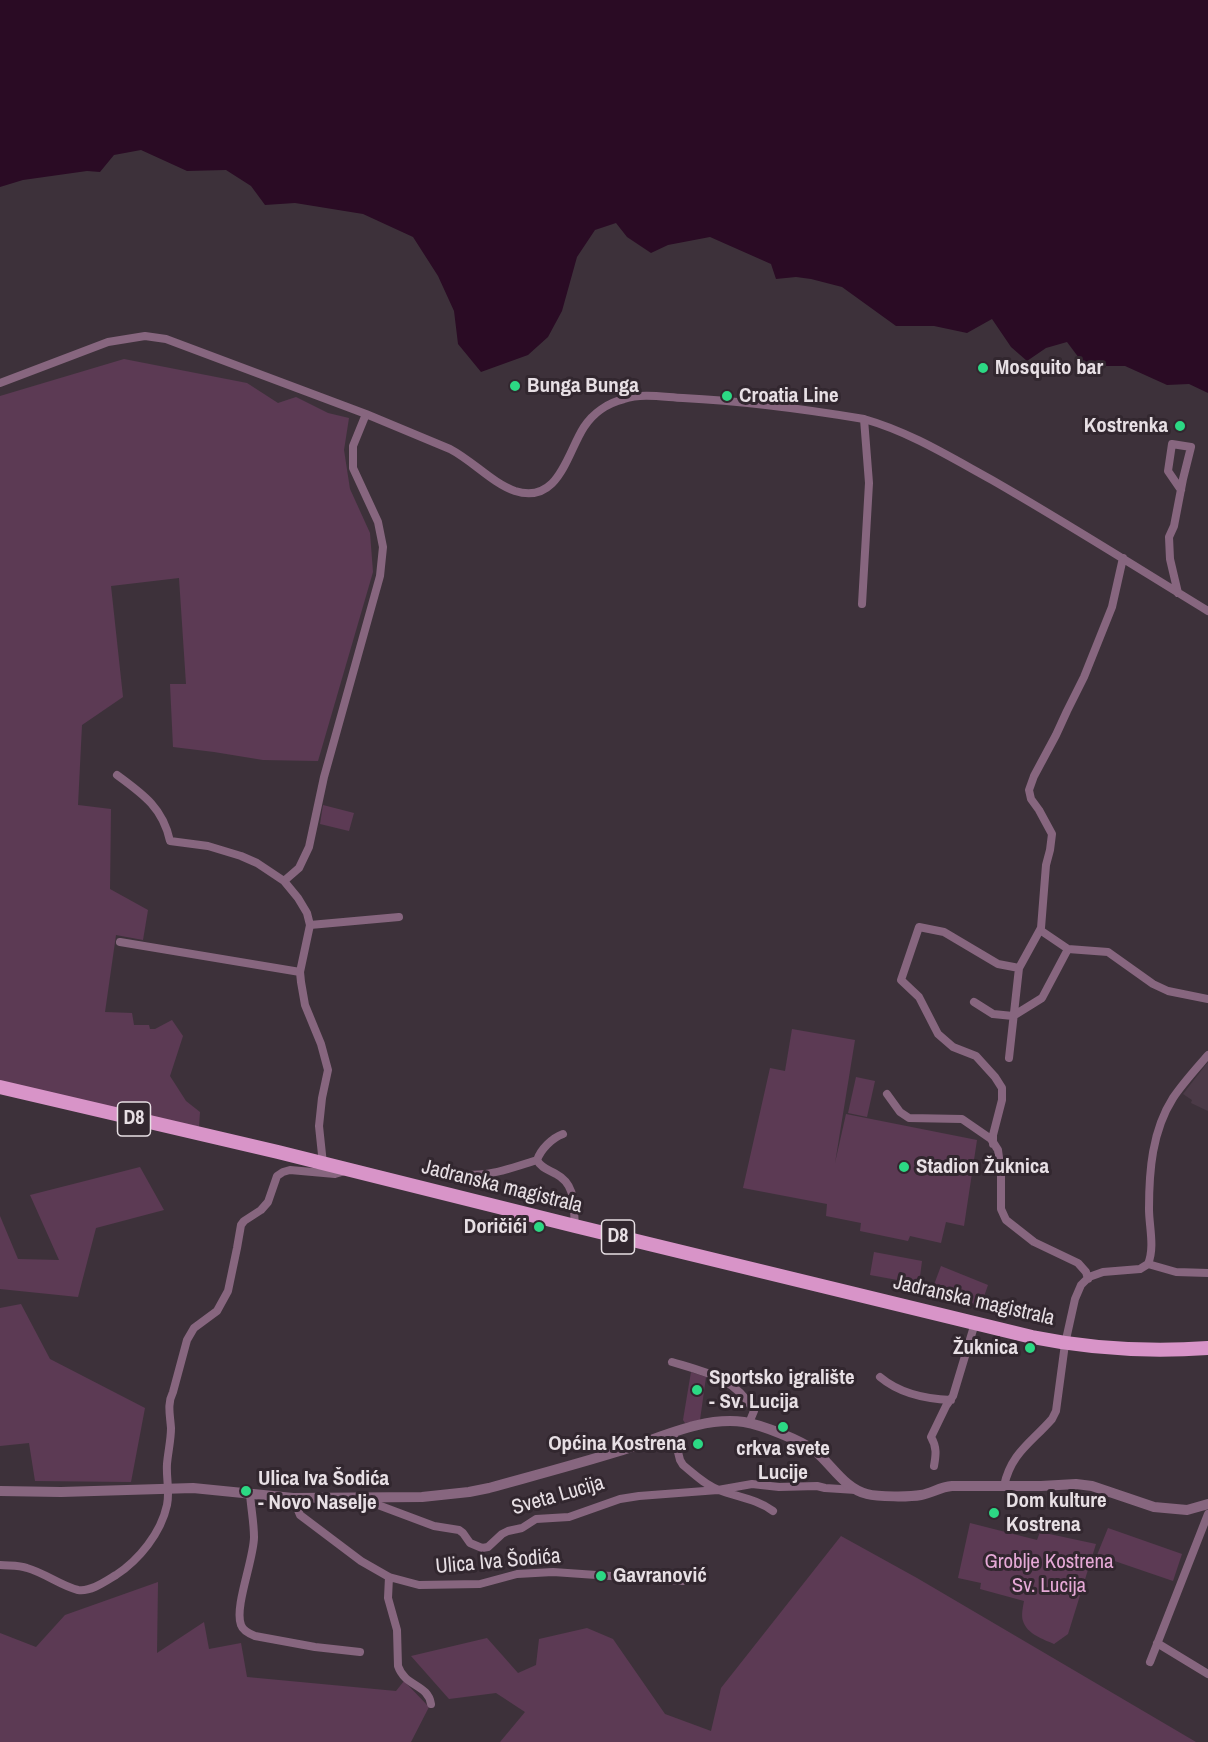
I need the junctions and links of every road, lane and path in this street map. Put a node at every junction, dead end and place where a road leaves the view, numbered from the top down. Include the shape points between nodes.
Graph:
1 (0, 382) edge
2 (366, 414) junction
3 (864, 419) junction
4 (1181, 490) junction
5 (1123, 558) junction
6 (1178, 593) junction
7 (862, 604) dead end
8 (1208, 611) edge
9 (117, 775) dead end
10 (284, 881) junction
11 (399, 917) dead end
12 (310, 925) junction
13 (1040, 930) junction
14 (120, 942) dead end
15 (1068, 949) junction
16 (1019, 968) junction
17 (300, 972) junction
18 (1208, 999) edge
19 (974, 1002) dead end
20 (1013, 1016) junction
21 (1208, 1055) edge
22 (1008, 1058) dead end
23 (0, 1087) edge
24 (887, 1094) dead end
25 (563, 1134) dead end
26 (993, 1144) junction
27 (537, 1160) junction
28 (323, 1164) junction
29 (347, 1170) junction
30 (441, 1172) dead end
31 (575, 1226) junction
32 (1148, 1264) junction
33 (1208, 1273) edge
34 (1088, 1279) junction
35 (975, 1323) junction
36 (1065, 1344) junction
37 (1208, 1348) edge
38 (672, 1362) dead end
39 (879, 1377) dead end
40 (951, 1400) junction
41 (749, 1423) junction
42 (673, 1432) junction
43 (934, 1466) dead end
44 (1004, 1486) junction
45 (169, 1488) junction
46 (718, 1490) junction
47 (857, 1490) junction
48 (0, 1491) edge
49 (250, 1494) junction
50 (356, 1497) junction
51 (293, 1498) junction
52 (1208, 1504) edge
53 (773, 1511) dead end
54 (1208, 1514) edge
55 (0, 1565) edge
56 (389, 1577) junction
57 (683, 1581) dead end
58 (1158, 1643) junction
59 (360, 1652) dead end
60 (1150, 1662) dead end
61 (1208, 1674) edge
62 (431, 1704) dead end

1 - 2 street via 108,342 144,336 166,339
2 - 3 street via 450,449 496,481 525,493 538,492 555,482 589,421 606,406 626,398 707,399
2 - 10 street via 353,446 353,468 378,522 383,547 380,576 324,777 309,847 299,868
3 - 5 street via 922,440
3 - 7 street via 868,483
4 - 4 street via 1191,447 1172,444 1168,471
4 - 6 street via 1169,537
5 - 6 street
5 - 13 street via 1112,607 1084,677 1029,790 1052,834
6 - 8 street
9 - 10 street via 155,807 170,841 241,856
10 - 12 street via 298,898
11 - 12 street
12 - 17 street
13 - 15 street
13 - 16 street
14 - 17 street
15 - 18 street via 1108,952 1153,984
15 - 20 street via 1042,998
16 - 20 street
16 - 26 street via 998,964 944,932 919,927 901,980 919,997 938,1034 953,1047 976,1056 996,1077 1002,1088 1002,1100
17 - 28 street via 304,1005 328,1070 319,1126
19 - 20 street via 993,1014
20 - 22 street
21 - 32 street via 1173,1098 1160,1124 1149,1186
23 - 28 main road, Jadranska magistrala / D8
24 - 26 street via 909,1118 962,1119
25 - 27 street via 552,1139
26 - 34 street via 998,1149 1001,1209 1006,1220 1034,1242 1078,1263
27 - 30 street via 489,1174 462,1176
27 - 31 street via 568,1184 574,1198
28 - 29 main road, Jadranska magistrala / D8
29 - 31 main road, Jadranska magistrala / D8
29 - 45 street via 335,1174 283,1172 268,1202 241,1225 228,1291 217,1311 194,1328 187,1340 170,1399 166,1467
31 - 35 main road, Jadranska magistrala / D8
32 - 33 street via 1176,1272
32 - 34 street via 1140,1269 1103,1272
34 - 36 street via 1075,1299
35 - 36 main road, Jadranska magistrala / D8
35 - 40 street
36 - 37 main road, Jadranska magistrala / D8 via 1138,1350
36 - 44 street via 1056,1412 1017,1455
38 - 41 street via 728,1382 750,1403 754,1412
39 - 40 street via 906,1392
40 - 43 street via 931,1437 936,1453
41 - 42 street, Sveta Lucija via 711,1422
41 - 47 street, Sveta Lucija via 805,1445
42 - 46 street, Sveta Lucija via 683,1465
42 - 50 street, Sveta Lucija via 483,1490 422,1497
44 - 47 street, Sveta Lucija via 942,1487 918,1496 877,1496
44 - 52 street, Sveta Lucija via 1084,1485 1154,1507 1187,1510
45 - 48 street, Sveta Lucija
45 - 49 street, Sveta Lucija
45 - 55 street via 160,1525 142,1552 99,1585 79,1590 27,1567
46 - 47 street, Sveta Lucija via 752,1484
46 - 50 street, Sveta Lucija via 630,1497 577,1515 536,1519 482,1548 470,1543 459,1530 434,1526
46 - 53 street, Sveta Lucija
49 - 51 street, Sveta Lucija
49 - 59 street via 254,1536 240,1624 255,1636
50 - 51 street, Sveta Lucija
51 - 56 street, Ulica Iva Šodića via 300,1515
54 - 58 street
56 - 57 street, Ulica Iva Šodića via 430,1586 480,1584 517,1574 553,1572
56 - 62 street via 388,1598 397,1630 398,1666 411,1683 427,1692
58 - 60 street
58 - 61 street

